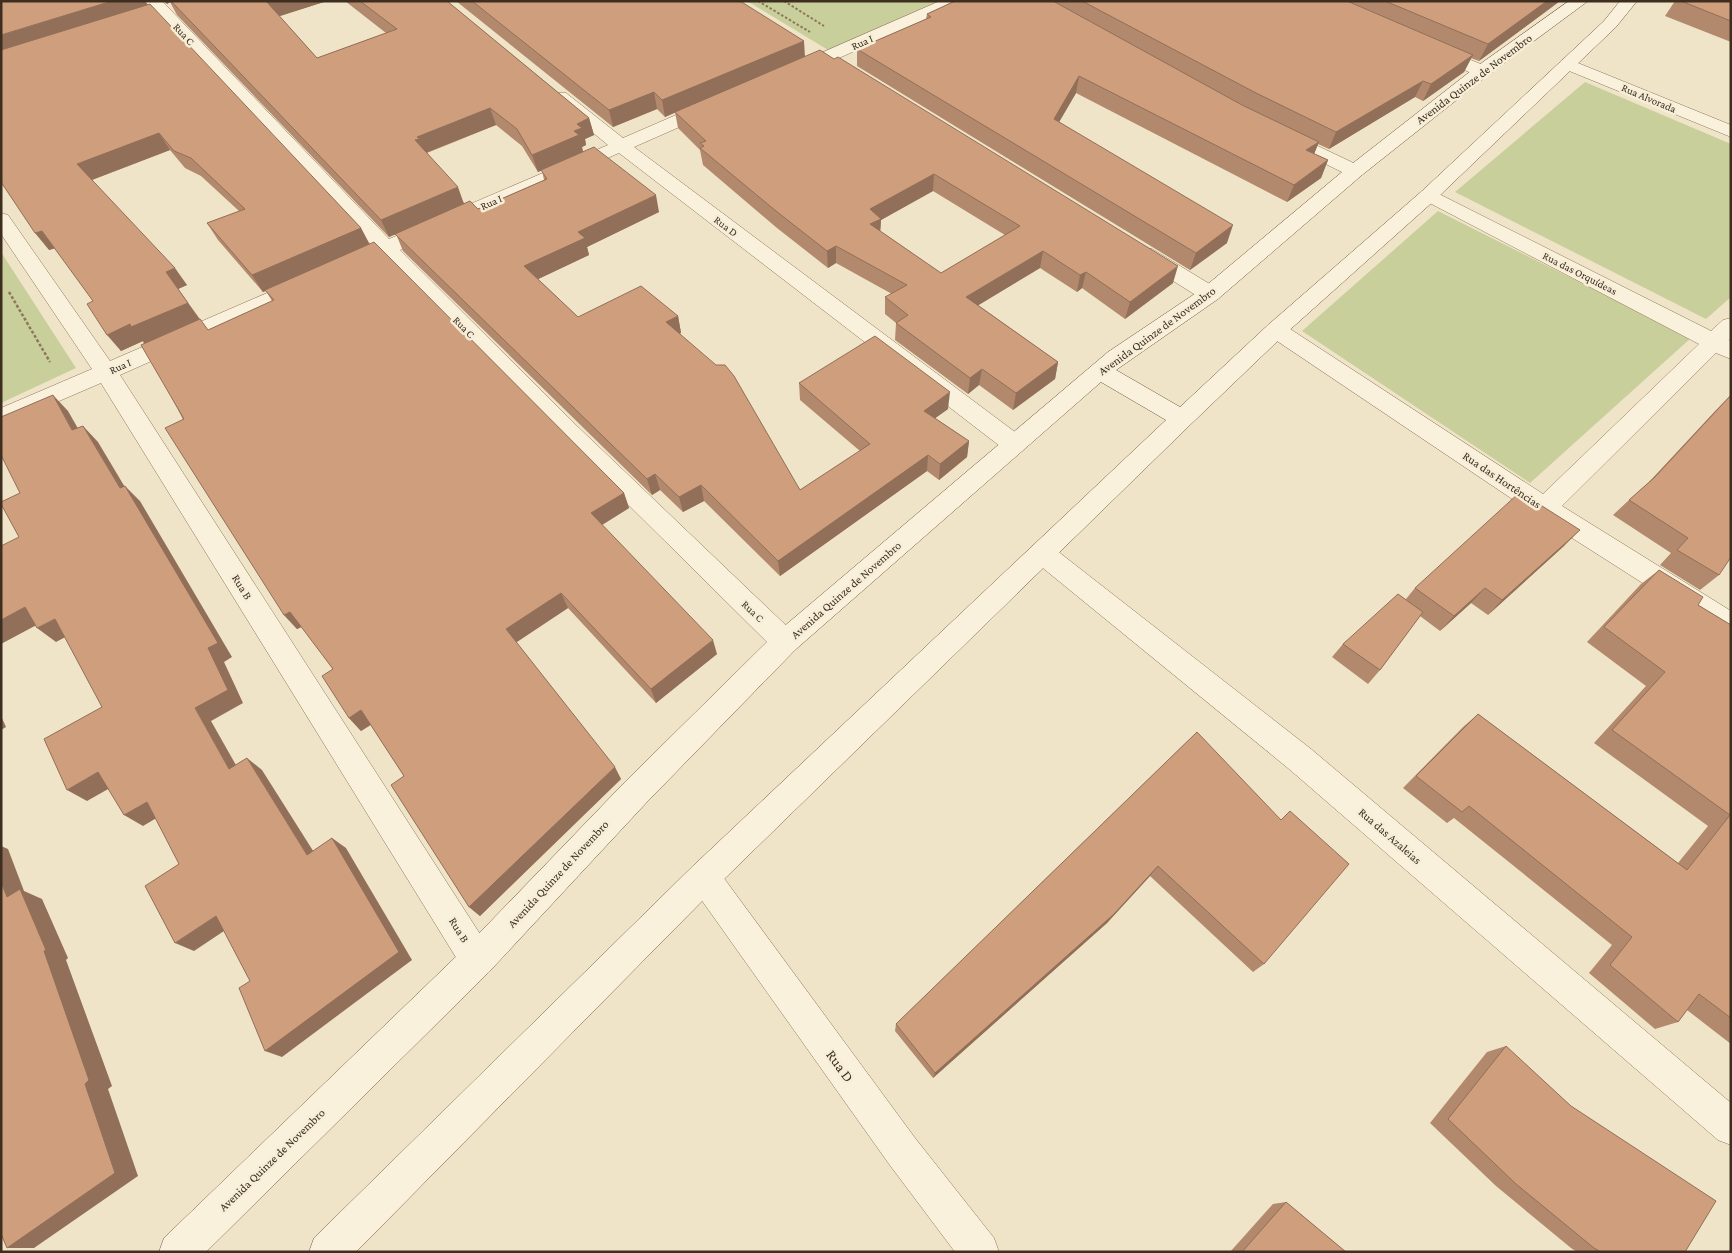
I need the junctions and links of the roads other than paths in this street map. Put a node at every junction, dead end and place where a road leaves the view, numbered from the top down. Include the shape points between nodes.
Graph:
1 (954, 1) edge
2 (1580, 1) edge
3 (1625, 2) edge
4 (160, 9) edge
5 (1419, 44) edge
6 (1568, 64) junction
7 (1482, 71) junction
8 (780, 77) edge
9 (543, 83) edge
10 (727, 100) edge
11 (1269, 128) edge
12 (1731, 132) edge
13 (620, 145) junction
14 (1354, 171) junction
15 (1429, 195) junction
16 (1, 219) edge
17 (1127, 242) edge
18 (386, 248) junction
19 (1210, 294) junction
20 (1731, 325) edge
21 (1276, 330) junction
22 (1722, 346) edge
23 (1100, 371) junction
24 (106, 372) junction
25 (1, 418) edge
26 (1182, 419) junction
27 (1014, 444) junction
28 (1545, 508) junction
29 (1042, 553) junction
30 (1731, 625) edge
31 (785, 642) junction
32 (704, 877) junction
33 (477, 960) junction
34 (1731, 1127) edge
35 (178, 1252) edge
36 (328, 1252) edge
37 (980, 1252) edge

1 - 8 street, Rua I
2 - 7 street, Avenida Quinze de Novembro
3 - 6 street via 1610,24
4 - 18 street, Rua C
5 - 7 street
6 - 12 street, Rua Alvorada
6 - 15 street
7 - 14 street, Avenida Quinze de Novembro
9 - 13 street, Rua D
10 - 13 street, Rua I
11 - 14 street
13 - 18 street, Rua I
13 - 27 street, Rua D
14 - 19 street, Avenida Quinze de Novembro
15 - 21 street
15 - 22 street, Rua das Orquídeas
16 - 24 street, Rua B
17 - 19 street
18 - 24 street, Rua I
18 - 31 street, Rua C
19 - 23 street, Avenida Quinze de Novembro
20 - 22 street
21 - 26 street
21 - 28 street, Rua das Hortências
22 - 28 street
23 - 26 street
23 - 27 street, Avenida Quinze de Novembro
24 - 25 street, Rua I
24 - 33 street, Rua B
26 - 29 street
27 - 31 street, Avenida Quinze de Novembro
28 - 30 street, Rua das Hortências
29 - 32 street
29 - 34 street, Rua das Azaleias via 1300,759
31 - 33 street, Avenida Quinze de Novembro via 636,792
32 - 36 street
32 - 37 street, Rua D via 902,1151
33 - 35 street, Avenida Quinze de Novembro

